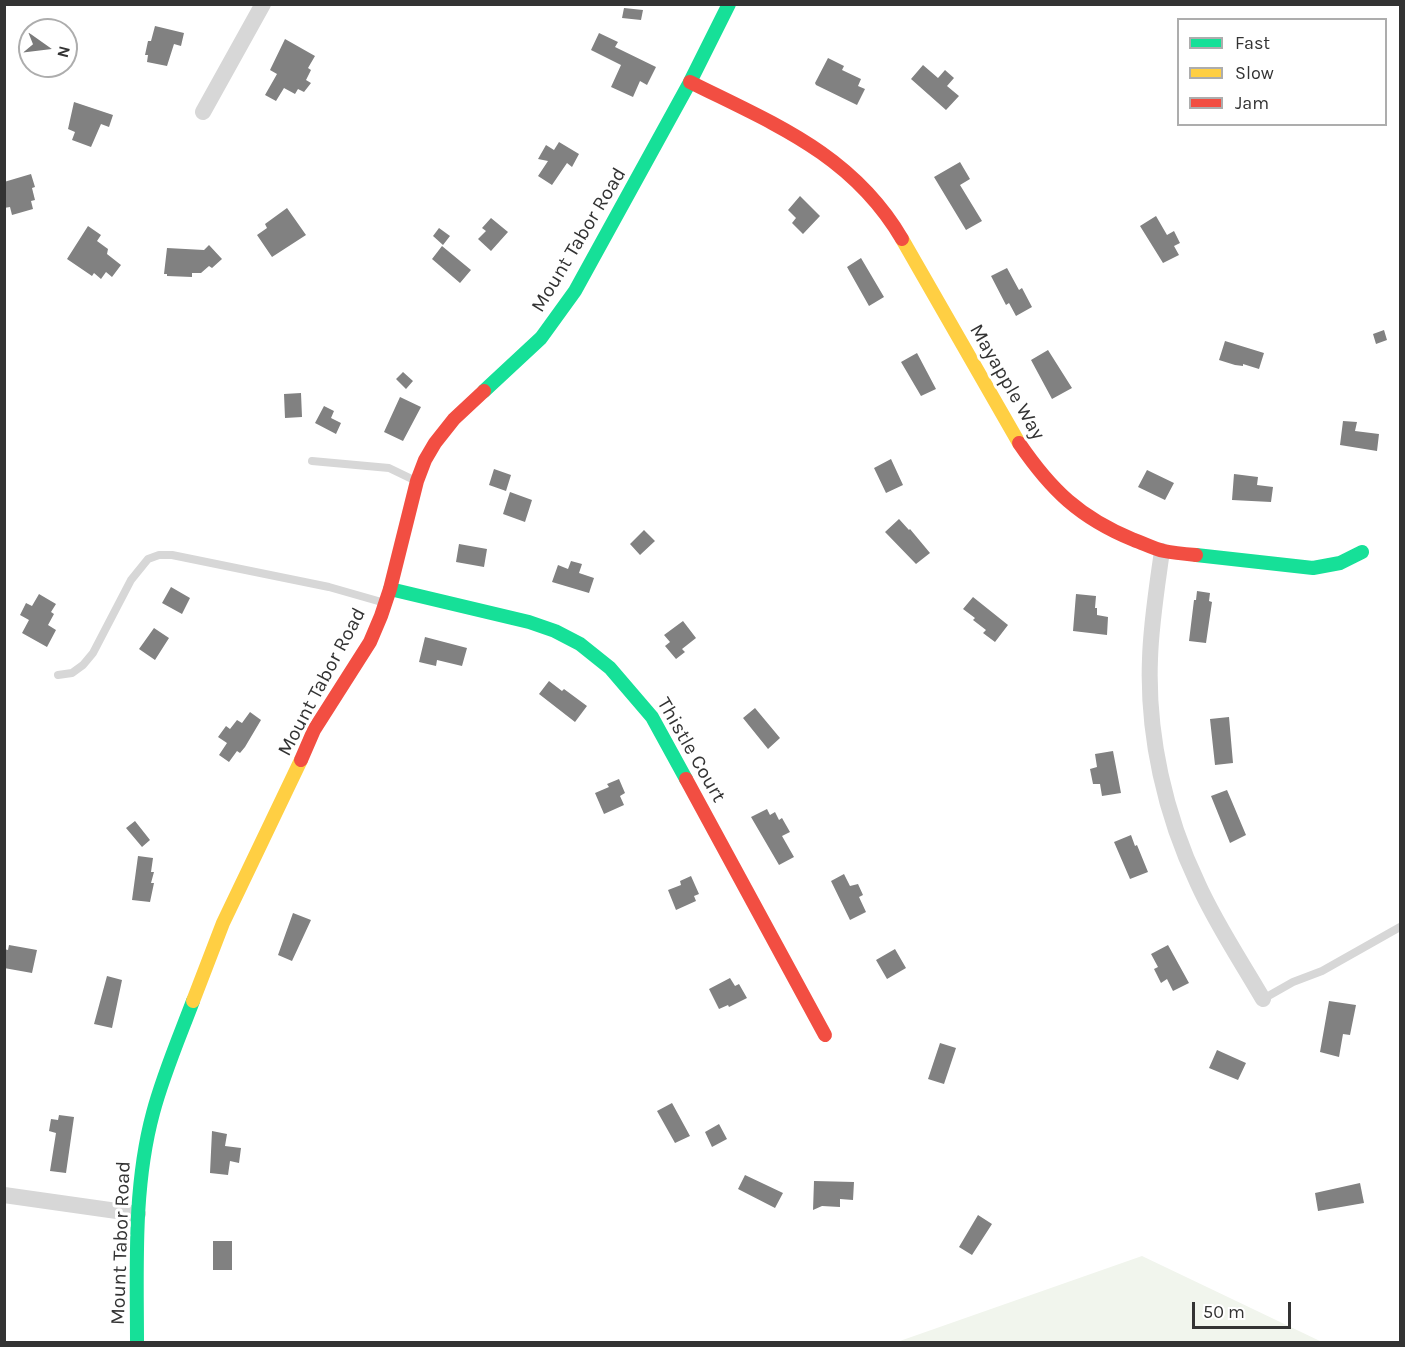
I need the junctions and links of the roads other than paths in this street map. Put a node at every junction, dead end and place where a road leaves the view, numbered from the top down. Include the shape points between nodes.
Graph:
1 (263, 4) edge
2 (729, 4) edge
3 (690, 82) junction
4 (203, 112) dead end
5 (312, 461) dead end
6 (417, 481) junction
7 (1162, 551) junction
8 (1362, 552) dead end
9 (390, 590) junction
10 (385, 603) junction
11 (58, 675) dead end
12 (1401, 927) edge
13 (1263, 999) joint
14 (825, 1035) dead end
15 (4, 1195) edge
16 (138, 1214) junction
17 (137, 1342) edge

1 - 4 street
2 - 3 street, Mount Tabor Road
3 - 6 street, Mount Tabor Road via 564,308 541,338 454,418 425,460
3 - 7 street, Mayapple Way via 801,138 863,186 889,216 1017,441 1041,475 1066,501 1091,519
5 - 6 lane via 388,468
6 - 9 street, Mount Tabor Road
7 - 8 street, Mayapple Way via 1313,568 1340,563
7 - 13 street via 1150,660 1151,711 1163,785 1198,885
9 - 10 street, Mount Tabor Road
9 - 14 street, Thistle Court via 528,621 581,645 607,666 652,717
10 - 11 lane via 329,587 159,555 148,559 131,580 83,665 72,673
10 - 16 street, Mount Tabor Road via 370,642 314,730 223,923 152,1115
12 - 13 lane
15 - 16 street
16 - 17 street, Mount Tabor Road

